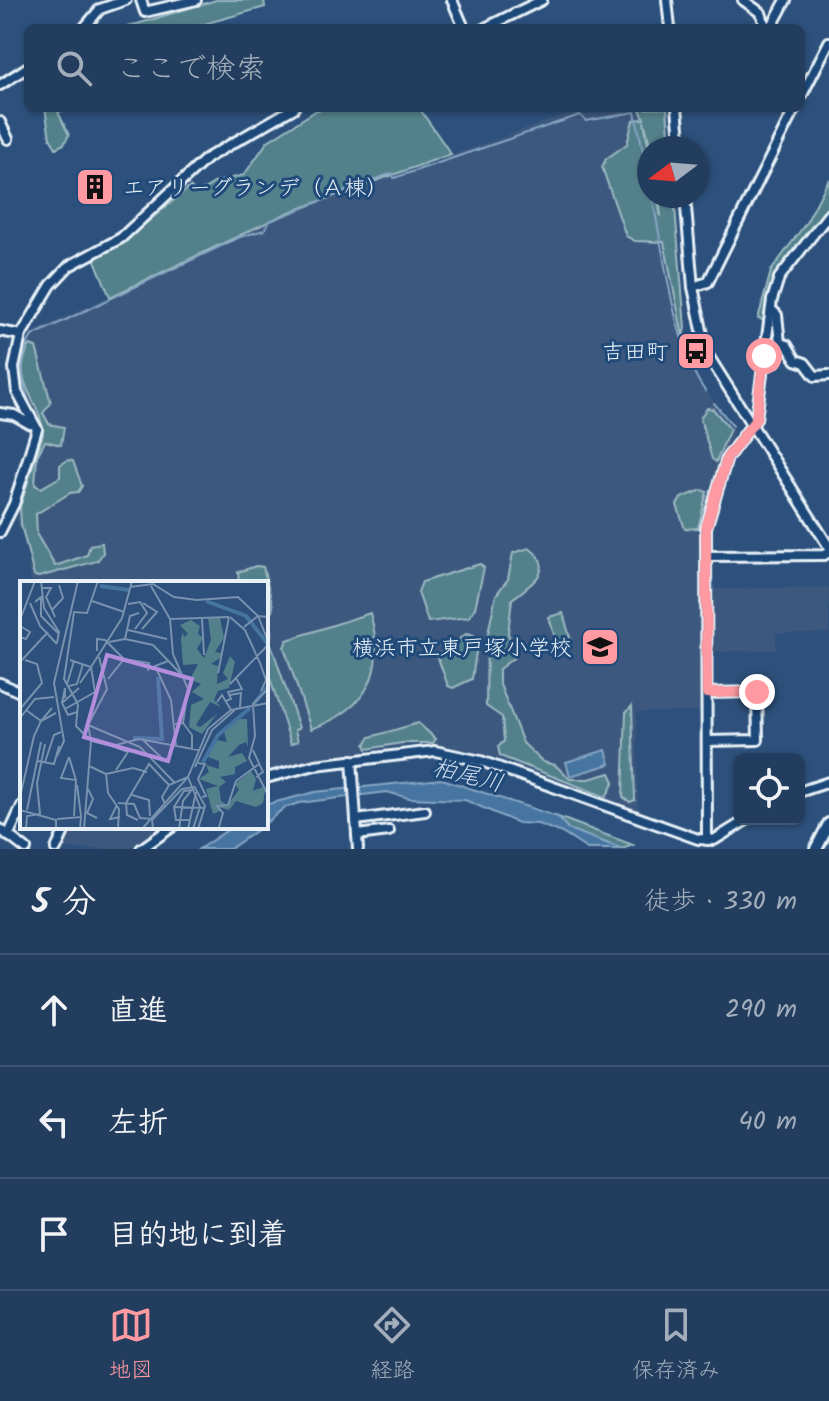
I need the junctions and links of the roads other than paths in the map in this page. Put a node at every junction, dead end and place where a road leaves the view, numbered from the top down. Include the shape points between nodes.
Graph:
1 (126, 0) edge
2 (141, 0) edge
3 (196, 0) edge
4 (452, 0) edge
5 (542, 0) edge
6 (667, 0) edge
7 (743, 0) edge
8 (786, 0) edge
9 (87, 24) edge
10 (462, 24) edge
11 (493, 24) edge
12 (670, 24) edge
13 (766, 24) edge
14 (771, 24) edge
15 (829, 42) edge
16 (24, 70) edge
17 (0, 85) edge
18 (805, 89) edge
19 (287, 112) edge
20 (677, 112) edge
21 (793, 112) edge
22 (0, 122) edge
23 (680, 136) edge
24 (8, 139) dead end
25 (686, 208) edge
26 (829, 214) edge
27 (693, 287) junction
28 (771, 309) junction
29 (0, 331) edge
30 (21, 335) junction
31 (780, 343) junction
32 (763, 368) junction
33 (829, 375) edge
34 (0, 413) edge
35 (751, 427) junction
36 (37, 429) junction
37 (0, 532) edge
38 (829, 550) edge
39 (707, 556) junction
40 (0, 683) edge
41 (20, 692) edge
42 (707, 693) junction
43 (707, 741) junction
44 (352, 765) junction
45 (268, 778) edge
46 (829, 782) edge
47 (805, 790) edge
48 (20, 810) edge
49 (425, 811) dead end
50 (356, 819) junction
51 (829, 824) edge
52 (739, 825) edge
53 (0, 829) edge
54 (65, 829) edge
55 (169, 829) edge
56 (389, 831) dead end
57 (357, 835) junction
58 (8, 836) junction
59 (707, 840) junction
60 (26, 849) edge
61 (56, 849) edge
62 (141, 849) edge
63 (358, 849) edge
64 (816, 849) edge

1 - 9 street via 100,9
2 - 3 street via 145,12
4 - 10 street
5 - 11 street
6 - 12 street
7 - 13 street
8 - 14 street
15 - 18 street
16 - 17 street
19 - 30 street via 207,158 121,238 69,266
20 - 23 street
21 - 27 street via 708,282
22 - 24 street
25 - 27 street
26 - 28 street via 779,278
27 - 35 street via 707,354
28 - 31 street via 777,315
28 - 32 street
29 - 30 street
30 - 36 street via 14,368 17,392
31 - 32 street via 776,361
31 - 33 street via 815,376
32 - 35 street
34 - 36 street
35 - 38 street
35 - 39 street via 721,474 706,528
36 - 37 street
38 - 39 street via 824,555
39 - 42 street
40 - 41 street
42 - 43 street
42 - 43 street via 757,692 758,740
43 - 59 street
44 - 45 street
44 - 50 street
44 - 59 street via 416,752 460,755
46 - 47 street
48 - 58 street
49 - 50 street
50 - 57 street
51 - 64 main road
52 - 59 street
53 - 58 street
54 - 61 street
55 - 62 street
56 - 57 street
57 - 63 street
58 - 60 street

